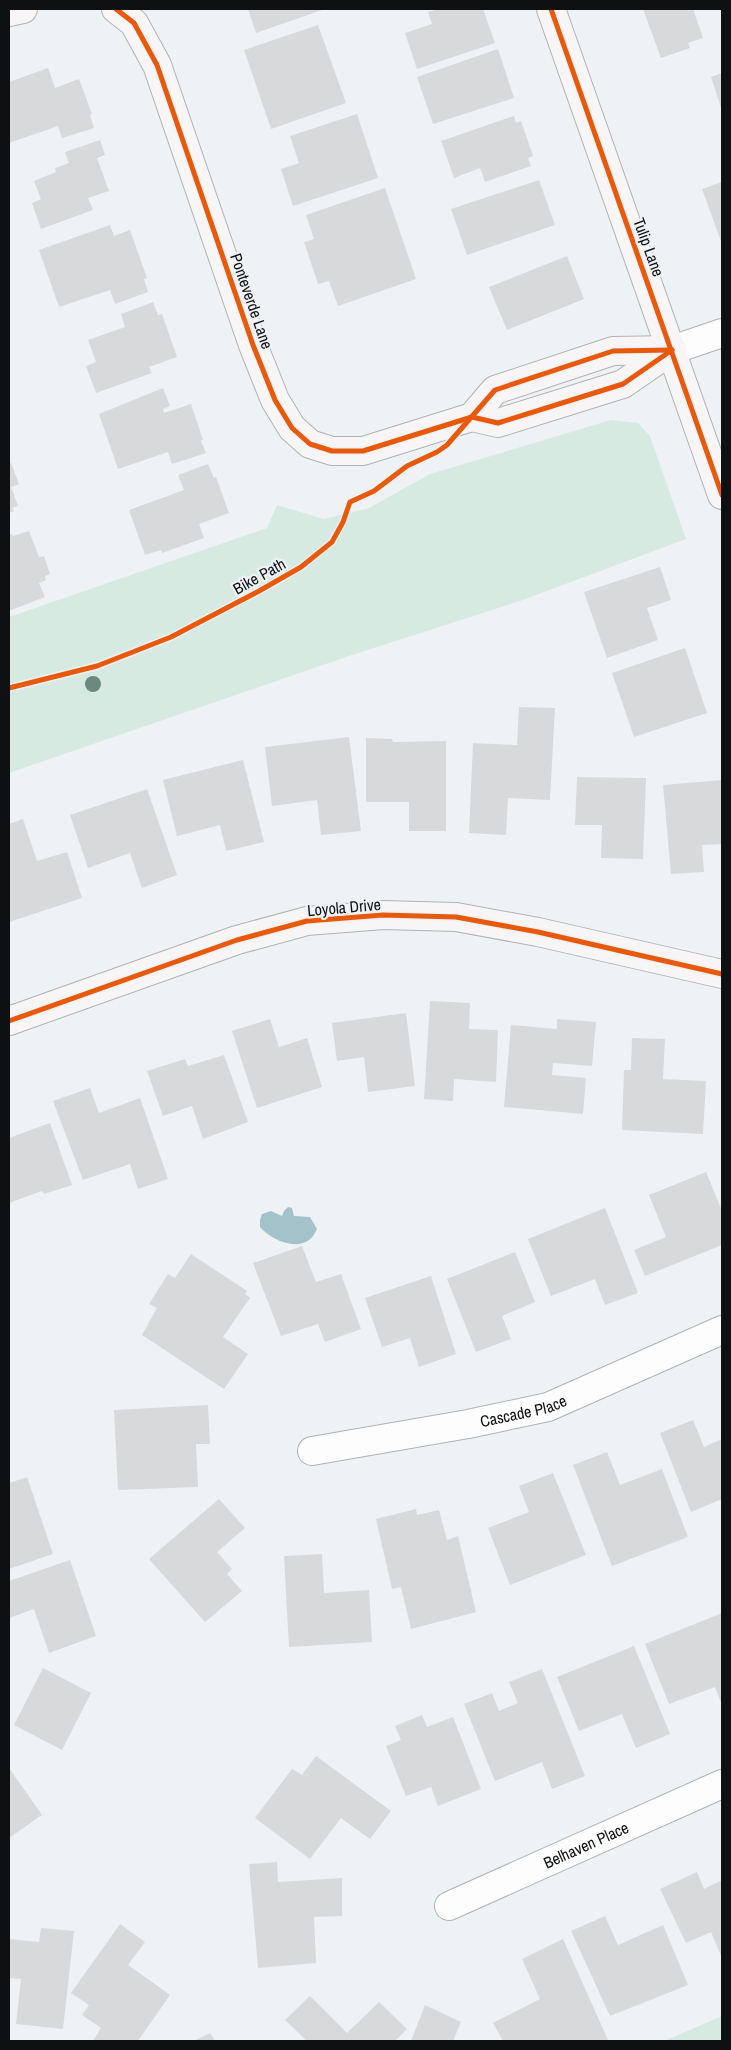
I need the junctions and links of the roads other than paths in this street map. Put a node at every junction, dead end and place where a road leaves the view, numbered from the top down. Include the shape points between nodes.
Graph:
1 (23, 9) edge
2 (116, 9) edge
3 (551, 9) edge
4 (9, 12) edge
5 (722, 333) edge
6 (672, 350) junction
7 (722, 494) edge
8 (722, 974) edge
9 (9, 1021) edge
10 (722, 1330) edge
11 (312, 1452) dead end
12 (722, 1784) edge
13 (448, 1906) dead end

1 - 4 street
2 - 6 street, Ponteverde Lane via 134,23 157,65 275,400 292,428 310,444 332,451 364,451 472,417 498,423 623,384
3 - 6 street, Tulip Lane
5 - 6 street, Ponteverde Lane
6 - 7 street, Tulip Lane
8 - 9 street, Loyola Drive via 538,932 456,917 383,915 307,921 246,938
10 - 11 street, Cascade Place via 548,1407
12 - 13 street, Belhaven Place

